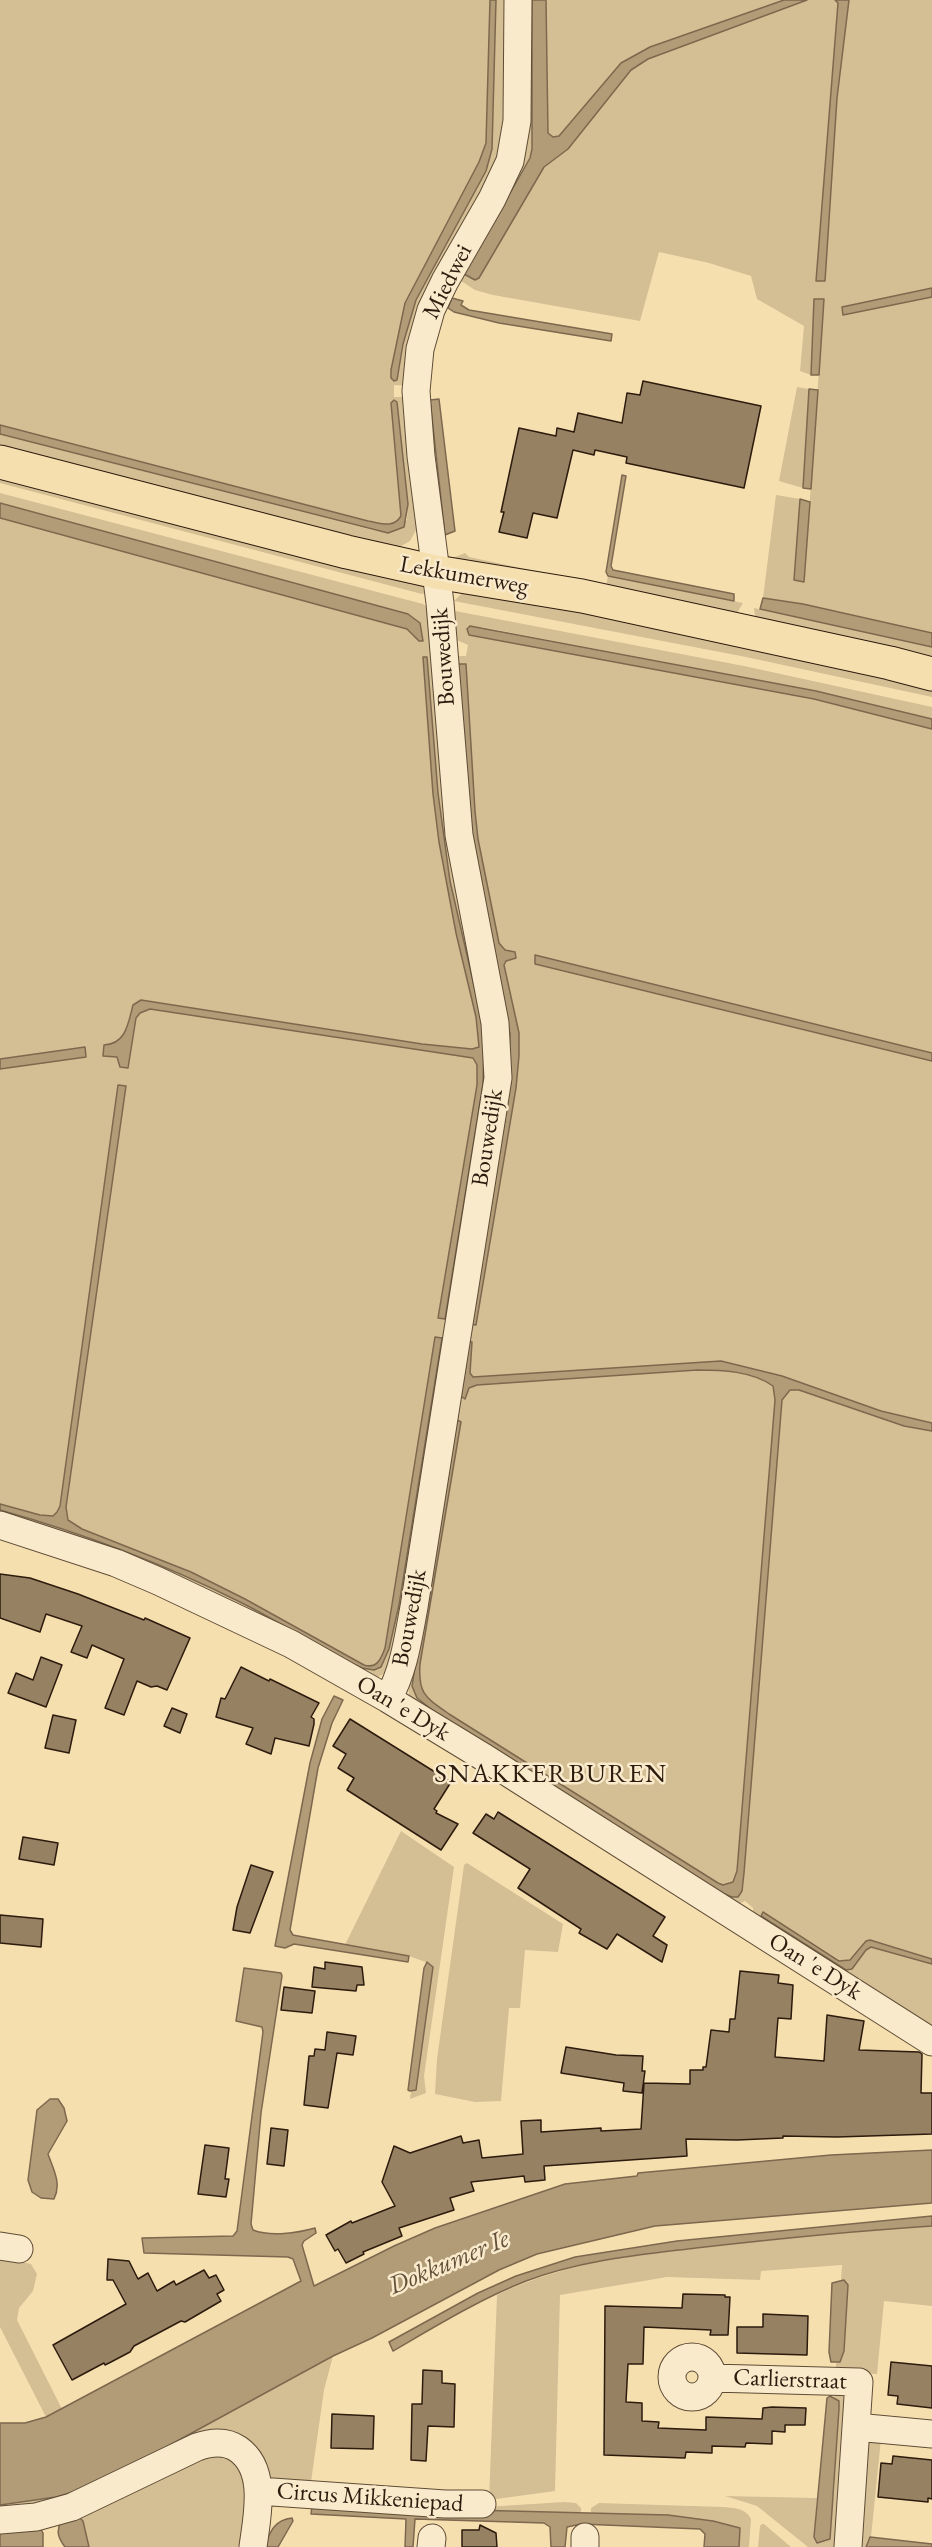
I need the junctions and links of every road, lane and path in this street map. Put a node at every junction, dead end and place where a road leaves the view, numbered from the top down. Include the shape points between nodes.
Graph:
1 (518, 0) edge
2 (0, 462) edge
3 (436, 572) junction
4 (932, 674) edge
5 (0, 1525) edge
6 (388, 1699) junction
7 (932, 2042) edge
8 (712, 2378) dead end
9 (856, 2427) junction
10 (932, 2434) edge
11 (258, 2491) junction
12 (482, 2504) dead end
13 (0, 2520) edge
14 (253, 2547) edge
15 (848, 2547) edge

1 - 3 street, Miedwei via 517,121 510,161 437,296 420,349 416,409
2 - 3 main road, Lekkumerweg
3 - 4 main road, Lekkumerweg via 582,596
3 - 6 street, Bouwedijk via 459,835 495,1023 498,1078 414,1607 398,1682
5 - 6 street, Oan 'e Dyk via 116,1563 168,1585 267,1631
6 - 7 street, Oan 'e Dyk
8 - 9 street, Carlierstraat via 859,2382
9 - 10 street, Carlierstraat
9 - 15 street, Carlierstraat
11 - 12 street, Circus Mikkeniepad
11 - 13 street via 252,2464 244,2454 215,2442 197,2446 72,2507 36,2517
11 - 14 street

